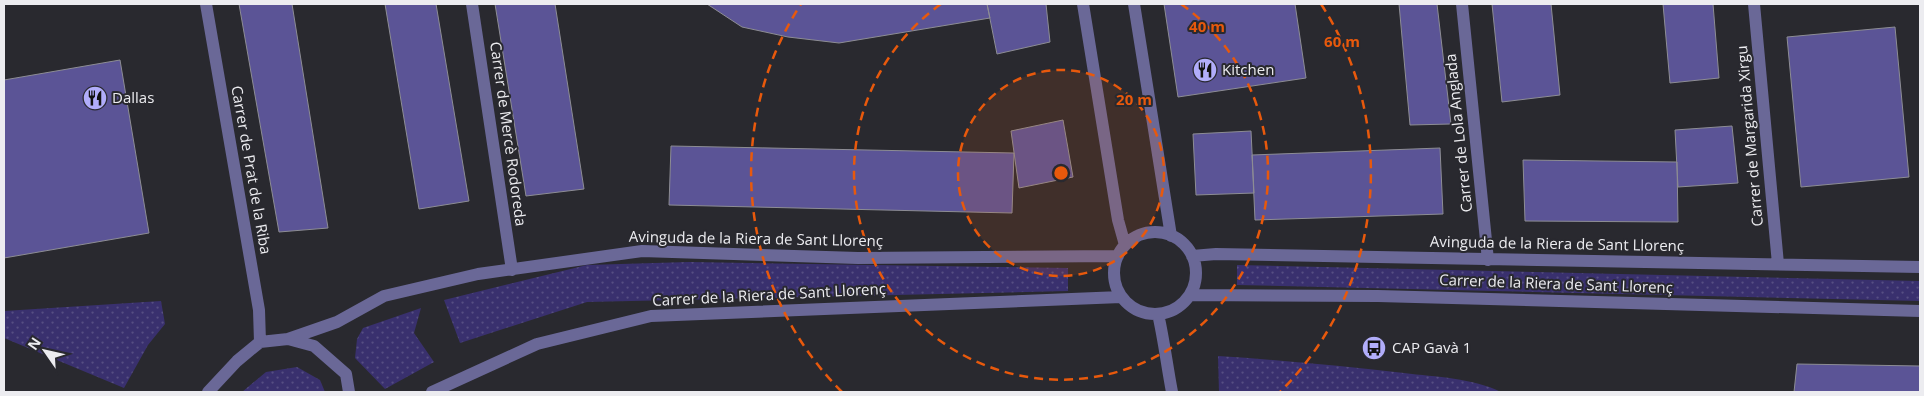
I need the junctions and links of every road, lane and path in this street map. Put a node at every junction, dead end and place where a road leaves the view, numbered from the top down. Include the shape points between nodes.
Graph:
1 (206, 4) edge
2 (472, 4) edge
3 (1083, 4) edge
4 (1134, 4) edge
5 (1462, 4) edge
6 (1754, 4) edge
7 (1171, 236) junction
8 (1125, 244) junction
9 (1118, 256) junction
10 (1192, 256) junction
11 (1488, 260) junction
12 (1778, 264) junction
13 (1920, 267) edge
14 (512, 270) junction
15 (1190, 295) junction
16 (1121, 297) junction
17 (1920, 311) edge
18 (1158, 314) junction
19 (288, 339) junction
20 (260, 342) junction
21 (208, 392) edge
22 (349, 392) edge
23 (432, 392) edge
24 (1172, 392) edge

1 - 20 street, Carrer de Prat de la Riba via 259,310
2 - 14 street, Carrer de Mercè Rodoreda
3 - 8 street via 1118,220
4 - 7 street
5 - 11 street, Carrer de Lola Anglada
6 - 12 street, Carrer de Margarida Xirgu
7 - 8 street via 1149,232
7 - 10 street
8 - 9 street
9 - 14 street, Avinguda de la Riera de Sant Llorenç via 858,258 642,251
9 - 16 street via 1114,272
10 - 11 street, Avinguda de la Riera de Sant Llorenç
10 - 15 street via 1196,270
11 - 12 street, Avinguda de la Riera de Sant Llorenç
12 - 13 street, Avinguda de la Riera de Sant Llorenç
14 - 19 street, Avinguda de la Riera de Sant Llorenç via 478,274 384,296 337,322
15 - 17 street, Carrer de la Riera de Sant Llorenç via 1378,296
15 - 18 street via 1181,305
16 - 18 street via 1138,311
16 - 23 street, Carrer de la Riera de Sant Llorenç via 651,316 536,344
18 - 24 street
19 - 20 street
19 - 22 street via 314,346 327,357 346,374
20 - 21 street via 237,360

